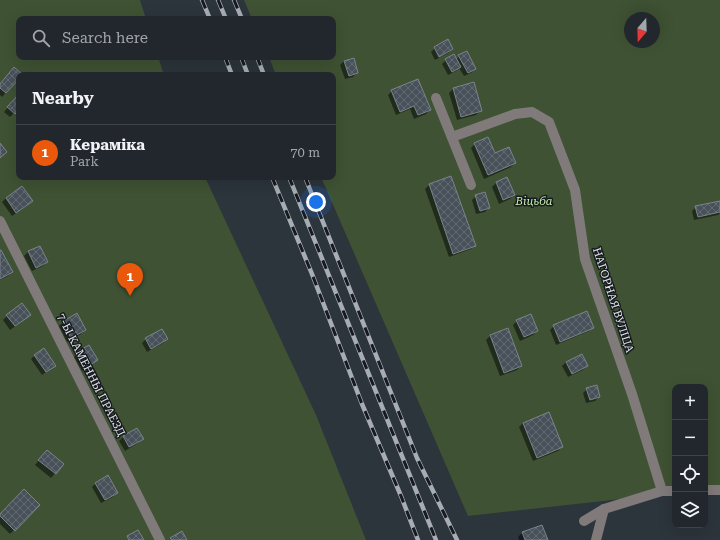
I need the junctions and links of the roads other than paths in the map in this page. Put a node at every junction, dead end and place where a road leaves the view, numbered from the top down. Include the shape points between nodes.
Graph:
1 (436, 98) dead end
2 (452, 137) junction
3 (472, 185) dead end
4 (0, 221) edge
5 (708, 490) edge
6 (720, 490) edge
7 (662, 491) junction
8 (672, 491) edge
9 (604, 509) junction
10 (584, 522) dead end
11 (160, 540) edge
12 (596, 540) edge

1 - 2 street
2 - 3 street
2 - 7 street, НАГОРНАЯ ВУЛІЦА via 514,114 532,112 549,122 575,190 585,259 632,394
4 - 11 street, 7-Ы КАМЕННЫ ПРАЕЗД
5 - 6 street
7 - 8 street
7 - 9 street
9 - 10 street
9 - 12 street

